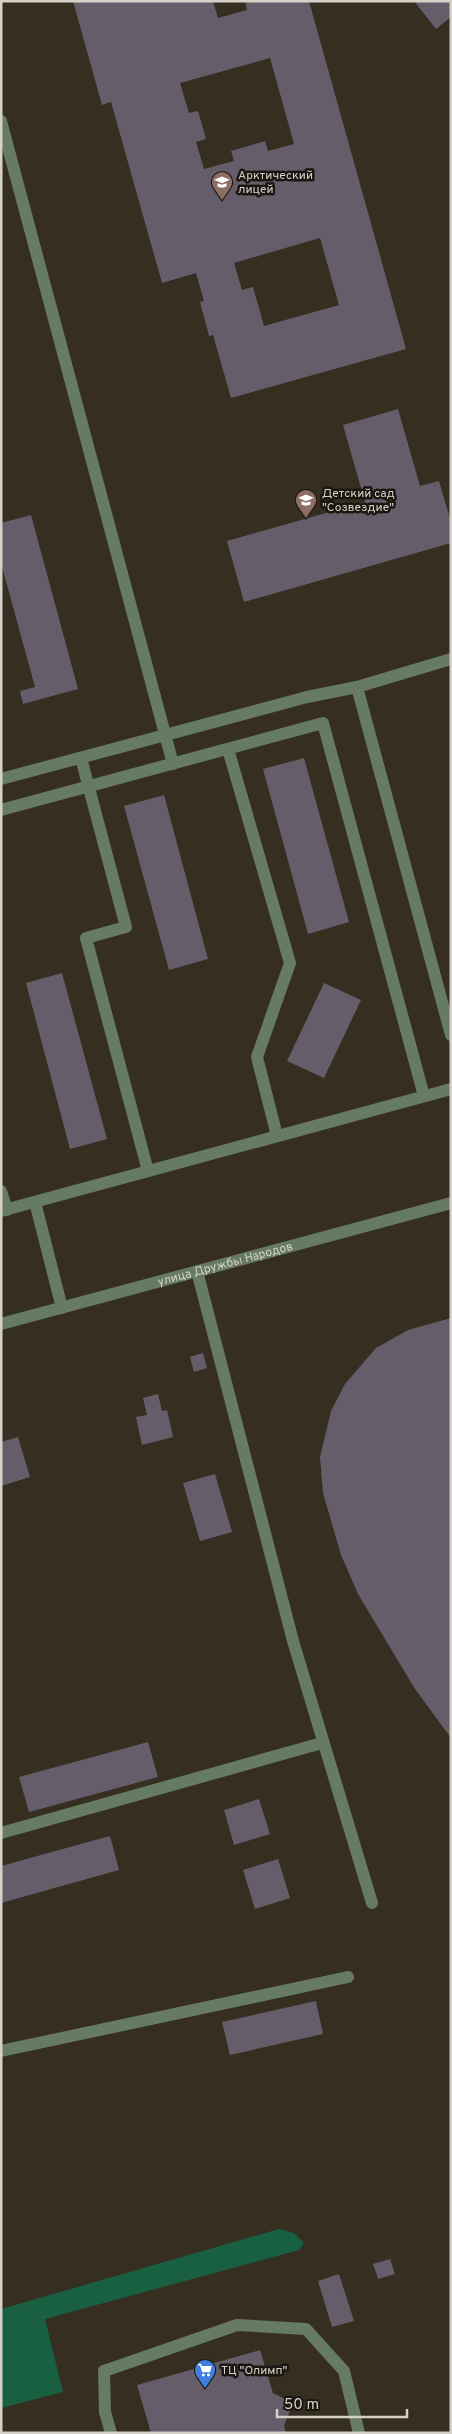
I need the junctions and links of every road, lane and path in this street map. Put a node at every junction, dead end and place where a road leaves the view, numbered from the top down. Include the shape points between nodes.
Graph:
1 (1, 121) edge
2 (451, 659) edge
3 (357, 687) junction
4 (165, 735) junction
5 (228, 749) junction
6 (81, 758) junction
7 (173, 764) junction
8 (1, 779) edge
9 (88, 787) junction
10 (1, 810) edge
11 (451, 1035) edge
12 (451, 1089) edge
13 (424, 1096) junction
14 (277, 1136) junction
15 (148, 1171) junction
16 (1, 1191) edge
17 (35, 1202) junction
18 (451, 1203) edge
19 (4, 1210) edge
20 (198, 1271) junction
21 (62, 1308) junction
22 (1, 1324) edge
23 (322, 1743) junction
24 (1, 1833) edge
25 (372, 1903) dead end
26 (348, 1977) dead end
27 (1, 2051) edge
28 (111, 2433) edge
29 (360, 2433) edge

1 - 4 street
2 - 3 street
3 - 4 street
3 - 11 street
4 - 6 street
4 - 7 street
5 - 7 street
5 - 13 street via 323,723
5 - 14 street via 290,963 256,1057
6 - 8 street
6 - 9 street
7 - 9 street
9 - 10 street
9 - 15 street via 126,927 86,938
12 - 13 street
13 - 14 street
14 - 15 street
15 - 17 street
16 - 19 street
17 - 19 street
17 - 21 street
18 - 20 street, улица Дружбы Народов
20 - 21 street, улица Дружбы Народов
20 - 23 street via 264,1534
21 - 22 street, улица Дружбы Народов
23 - 24 street
23 - 25 street
26 - 27 street
28 - 29 street via 105,2412 104,2371 238,2326 306,2328 344,2371

